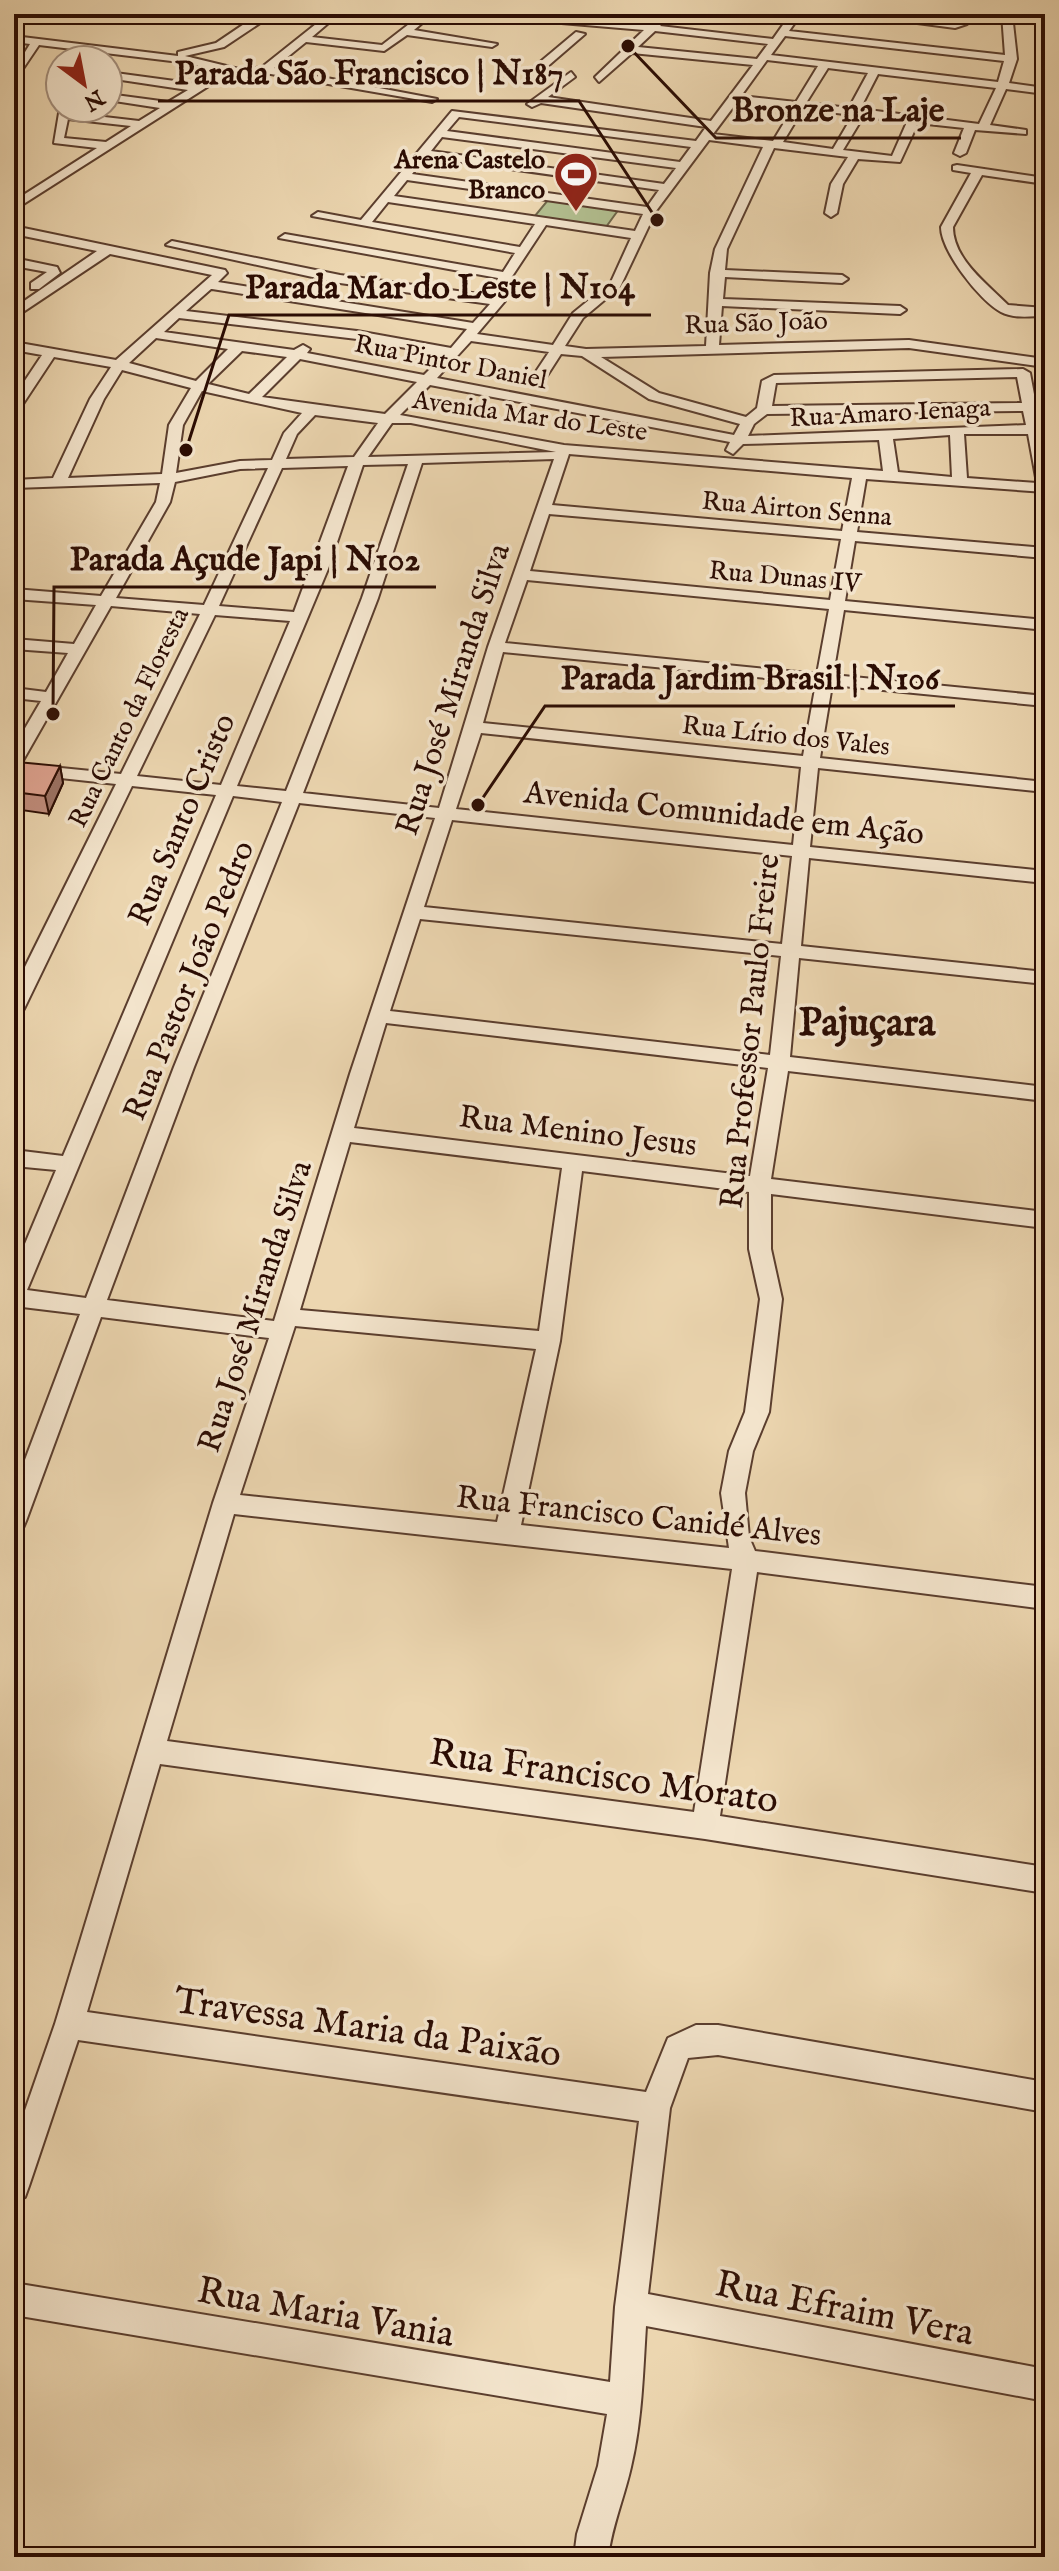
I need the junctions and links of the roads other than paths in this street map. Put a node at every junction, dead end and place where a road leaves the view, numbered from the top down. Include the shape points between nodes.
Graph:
1 (268, 14) edge
2 (334, 14) edge
3 (428, 14) edge
4 (459, 14) edge
5 (667, 14) edge
6 (739, 14) edge
7 (854, 14) edge
8 (1007, 14) edge
9 (794, 17) edge
10 (957, 19) edge
11 (324, 22) junction
12 (655, 29) junction
13 (406, 32) junction
14 (580, 34) dead end
15 (779, 38) junction
16 (14, 39) edge
17 (304, 39) junction
18 (36, 42) junction
19 (44, 44) edge
20 (492, 44) dead end
21 (633, 50) junction
22 (124, 56) edge
23 (164, 57) junction
24 (1012, 59) junction
25 (764, 60) junction
26 (824, 65) junction
27 (228, 69) junction
28 (265, 70) junction
29 (537, 70) dead end
30 (874, 71) junction
31 (571, 75) dead end
32 (124, 77) edge
33 (14, 79) edge
34 (599, 79) dead end
35 (1003, 86) junction
36 (200, 88) junction
37 (1045, 91) edge
38 (734, 98) junction
39 (124, 99) edge
40 (432, 99) dead end
41 (537, 99) junction
42 (171, 106) junction
43 (801, 106) junction
44 (857, 112) junction
45 (512, 119) junction
46 (914, 119) junction
47 (124, 122) edge
48 (60, 124) edge
49 (138, 124) junction
50 (714, 125) junction
51 (977, 126) junction
52 (1022, 132) dead end
53 (439, 133) junction
54 (702, 140) junction
55 (105, 145) junction
56 (773, 145) junction
57 (422, 153) junction
58 (836, 153) junction
59 (960, 153) dead end
60 (854, 156) junction
61 (683, 166) junction
62 (957, 168) dead end
63 (978, 171) junction
64 (404, 176) junction
65 (1045, 181) edge
66 (667, 188) junction
67 (385, 198) junction
68 (14, 206) edge
69 (650, 211) junction
70 (831, 213) dead end
71 (318, 216) dead end
72 (542, 222) junction
73 (364, 224) junction
74 (386, 228) junction
75 (14, 230) edge
76 (637, 235) junction
77 (285, 238) dead end
78 (172, 245) dead end
79 (108, 249) junction
80 (523, 251) junction
81 (360, 252) junction
82 (14, 262) edge
83 (716, 273) junction
84 (506, 276) junction
85 (842, 279) dead end
86 (212, 285) junction
87 (14, 300) edge
88 (499, 301) junction
89 (715, 302) junction
90 (900, 310) dead end
91 (1045, 312) edge
92 (14, 314) edge
93 (179, 314) junction
94 (842, 326) junction
95 (320, 330) junction
96 (473, 332) junction
97 (153, 334) junction
98 (14, 346) edge
99 (238, 347) junction
100 (559, 347) junction
101 (712, 347) junction
102 (454, 353) junction
103 (586, 353) junction
104 (49, 354) junction
105 (298, 355) junction
106 (1045, 363) edge
107 (119, 365) junction
108 (538, 379) dead end
109 (428, 381) junction
110 (196, 386) junction
111 (254, 397) junction
112 (14, 407) edge
113 (1031, 407) junction
114 (313, 409) junction
115 (764, 410) junction
116 (387, 420) junction
117 (748, 422) junction
118 (1040, 430) edge
119 (957, 431) junction
120 (886, 436) junction
121 (739, 440) junction
122 (563, 451) junction
123 (416, 461) junction
124 (728, 462) junction
125 (276, 464) junction
126 (356, 464) junction
127 (859, 476) junction
128 (171, 478) junction
129 (891, 478) junction
130 (960, 482) junction
131 (14, 484) edge
132 (57, 485) junction
133 (1045, 488) edge
134 (546, 509) junction
135 (847, 537) junction
136 (1045, 553) edge
137 (521, 575) junction
138 (14, 594) edge
139 (105, 601) junction
140 (835, 604) junction
141 (209, 611) junction
142 (299, 617) junction
143 (1045, 625) edge
144 (14, 644) edge
145 (496, 647) junction
146 (76, 649) junction
147 (824, 681) junction
148 (14, 693) edge
149 (49, 697) junction
150 (1045, 701) edge
151 (474, 727) junction
152 (16, 756) edge
153 (810, 764) junction
154 (126, 777) junction
155 (1045, 787) edge
156 (227, 789) junction
157 (295, 795) junction
158 (444, 811) junction
159 (800, 852) junction
160 (1045, 877) edge
161 (415, 912) junction
162 (788, 952) junction
163 (1045, 978) edge
164 (14, 1009) edge
165 (379, 1016) junction
166 (779, 1063) junction
167 (1045, 1094) edge
168 (342, 1134) junction
169 (14, 1158) edge
170 (573, 1162) junction
171 (68, 1164) junction
172 (760, 1182) junction
173 (1045, 1220) edge
174 (14, 1297) edge
175 (96, 1307) junction
176 (284, 1324) junction
177 (549, 1341) junction
178 (225, 1503) junction
179 (14, 1521) edge
180 (507, 1534) junction
181 (746, 1560) junction
182 (1045, 1598) edge
183 (151, 1751) junction
184 (705, 1826) junction
185 (1045, 1880) edge
186 (69, 2024) junction
187 (1045, 2097) edge
188 (655, 2108) junction
189 (14, 2186) edge
190 (14, 2299) edge
191 (631, 2307) junction
192 (1045, 2385) edge
193 (625, 2401) junction
194 (591, 2557) edge

1 - 11 street
1 - 23 street via 220,45
2 - 11 street
3 - 13 street
4 - 12 street
5 - 12 street
6 - 9 street
7 - 10 street
8 - 24 street
9 - 15 street
11 - 17 street
12 - 15 street
12 - 21 street
13 - 17 street via 384,48
13 - 20 street
14 - 29 street
15 - 24 street
15 - 25 street
16 - 18 street
17 - 28 street
18 - 19 street
18 - 33 street
21 - 25 street
21 - 34 street
22 - 23 street
23 - 27 street
24 - 35 street
25 - 26 street
25 - 38 street
26 - 30 street
26 - 43 street
27 - 28 street
27 - 36 street
28 - 40 street
30 - 35 street
30 - 44 street
31 - 41 street
32 - 36 street
35 - 37 street
35 - 51 street
36 - 42 street
38 - 43 street
38 - 50 street
39 - 42 street
41 - 45 street
41 - 50 street
42 - 49 street
43 - 44 street
43 - 56 street
44 - 46 street
44 - 58 street
45 - 53 street via 454,114
45 - 54 street
46 - 51 street
46 - 60 street via 896,160
47 - 49 street
48 - 55 street via 56,138 61,142
49 - 55 street
50 - 54 street
51 - 52 street
51 - 59 street
53 - 57 street
53 - 61 street
54 - 56 street
54 - 61 street
55 - 68 street
56 - 58 street
56 - 83 street via 733,218
57 - 64 street
57 - 66 street
58 - 60 street
60 - 70 street via 837,184
61 - 66 street
62 - 63 street
63 - 65 street
63 - 91 street via 946,234 954,253 1003,308
64 - 67 street
64 - 69 street
66 - 69 street
67 - 72 street
67 - 73 street
69 - 76 street
71 - 73 street
72 - 76 street
72 - 80 street
73 - 74 street
74 - 80 street
74 - 81 street
75 - 79 street
76 - 100 street via 616,284 578,316
77 - 81 street
78 - 88 street via 340,279
79 - 86 street via 218,271 221,275
79 - 92 street
80 - 84 street
81 - 84 street
82 - 87 street via 54,273
83 - 85 street
83 - 89 street
84 - 88 street
86 - 93 street
86 - 96 street, Rua São João
88 - 96 street, Rua Santo Cristo
89 - 94 street
89 - 101 street
90 - 94 street
93 - 95 street
93 - 97 street
94 - 101 street, Rua São João
94 - 106 street, Rua São João
95 - 102 street
95 - 105 street
96 - 100 street, Rua São João
96 - 102 street, Rua Santo Cristo
97 - 99 street, Rua Pintor Daniel
97 - 107 street
98 - 104 street, Avenida Mar do Leste
99 - 105 street, Rua Pintor Daniel
99 - 110 street
100 - 103 street, Rua São João
100 - 108 street
101 - 103 street, Rua São João
102 - 109 street, Rua Santo Cristo
103 - 117 street via 654,396
104 - 107 street, Avenida Mar do Leste
104 - 112 street
105 - 109 street, Rua Pintor Daniel
105 - 111 street
107 - 110 street, Avenida Mar do Leste
107 - 132 street
109 - 116 street, Rua Santo Cristo
109 - 121 street, Rua Pintor Daniel
110 - 111 street, Avenida Mar do Leste
110 - 128 street via 175,431
111 - 114 street, Avenida Mar do Leste
113 - 115 street
113 - 115 street, Rua São João via 1023,373 777,378 769,381
113 - 118 street
114 - 116 street, Avenida Mar do Leste
114 - 125 street, Rua Canto da Floresta via 291,433
115 - 117 street
116 - 122 street, Avenida Mar do Leste via 411,419
116 - 126 street, Rua Santo Cristo
117 - 121 street
118 - 119 street, Rua Amaro Ienaga
118 - 133 street
119 - 120 street, Rua Amaro Ienaga
119 - 130 street
120 - 121 street, Rua Amaro Ienaga
120 - 129 street
121 - 124 street
122 - 123 street
122 - 124 street, Avenida Mar do Leste
122 - 134 street, Rua José Miranda Silva
123 - 126 street
123 - 157 street, Rua Pastor João Pedro
124 - 127 street, Avenida Mar do Leste
125 - 126 street
125 - 128 street
125 - 141 street, Rua Canto da Floresta
126 - 142 street, Rua Santo Cristo
127 - 129 street, Avenida Mar do Leste
127 - 135 street, Rua Professor Paulo Freire
128 - 132 street
128 - 139 street via 163,502
129 - 130 street, Avenida Mar do Leste
130 - 133 street, Avenida Mar do Leste
131 - 132 street
134 - 135 street, Rua Airton Senna
134 - 137 street, Rua José Miranda Silva
135 - 136 street, Rua Airton Senna
135 - 140 street, Rua Professor Paulo Freire
137 - 140 street, Rua Dunas IV
137 - 145 street, Rua José Miranda Silva
138 - 139 street
139 - 141 street
139 - 146 street
140 - 143 street, Rua Dunas IV
140 - 147 street, Rua Professor Paulo Freire
141 - 142 street
141 - 154 street, Rua Canto da Floresta
142 - 156 street, Rua Santo Cristo
144 - 146 street
145 - 147 street
145 - 151 street, Rua José Miranda Silva
146 - 149 street
147 - 150 street
147 - 153 street, Rua Professor Paulo Freire
148 - 149 street
149 - 152 street
151 - 153 street, Rua Lírio dos Vales
151 - 158 street, Rua José Miranda Silva
152 - 154 street, Avenida Comunidade em Ação
153 - 155 street, Rua Lírio dos Vales
153 - 159 street, Rua Professor Paulo Freire
154 - 156 street, Avenida Comunidade em Ação
154 - 164 street, Rua Canto da Floresta
156 - 157 street, Avenida Comunidade em Ação
156 - 171 street, Rua Santo Cristo
157 - 158 street, Avenida Comunidade em Ação
157 - 175 street, Rua Pastor João Pedro via 150,1153
158 - 159 street, Avenida Comunidade em Ação
158 - 161 street, Rua José Miranda Silva
159 - 160 street, Avenida Comunidade em Ação
159 - 162 street, Rua Professor Paulo Freire
161 - 162 street
161 - 165 street, Rua José Miranda Silva
162 - 163 street
162 - 166 street, Rua Professor Paulo Freire
165 - 166 street
165 - 168 street, Rua José Miranda Silva
166 - 167 street
166 - 172 street, Rua Professor Paulo Freire
168 - 170 street, Rua Menino Jesus
168 - 176 street, Rua José Miranda Silva
169 - 171 street
170 - 172 street, Rua Menino Jesus
170 - 177 street
171 - 174 street, Rua Santo Cristo
172 - 173 street, Rua Menino Jesus
172 - 181 street, Rua Professor Paulo Freire via 760,1249 771,1299 757,1412 741,1451 733,1493 737,1537
174 - 175 street
175 - 176 street
175 - 179 street, Rua Pastor João Pedro
176 - 177 street
176 - 178 street, Rua José Miranda Silva
177 - 180 street
178 - 180 street, Rua Francisco Canidé Alves
178 - 183 street, Rua José Miranda Silva
180 - 181 street, Rua Francisco Canidé Alves
181 - 182 street, Rua Francisco Canidé Alves
181 - 184 street, Rua Professor Paulo Freire
183 - 184 street, Rua Francisco Morato
183 - 186 street, Rua José Miranda Silva
184 - 185 street, Rua Francisco Morato
186 - 188 street, Travessa Maria da Paixão
186 - 189 street, Rua José Miranda Silva
187 - 188 street via 696,2040 673,2055
188 - 191 street
190 - 193 street, Rua Maria Vania
191 - 192 street, Rua Efraim Vera
191 - 193 street
193 - 194 street via 615,2466

